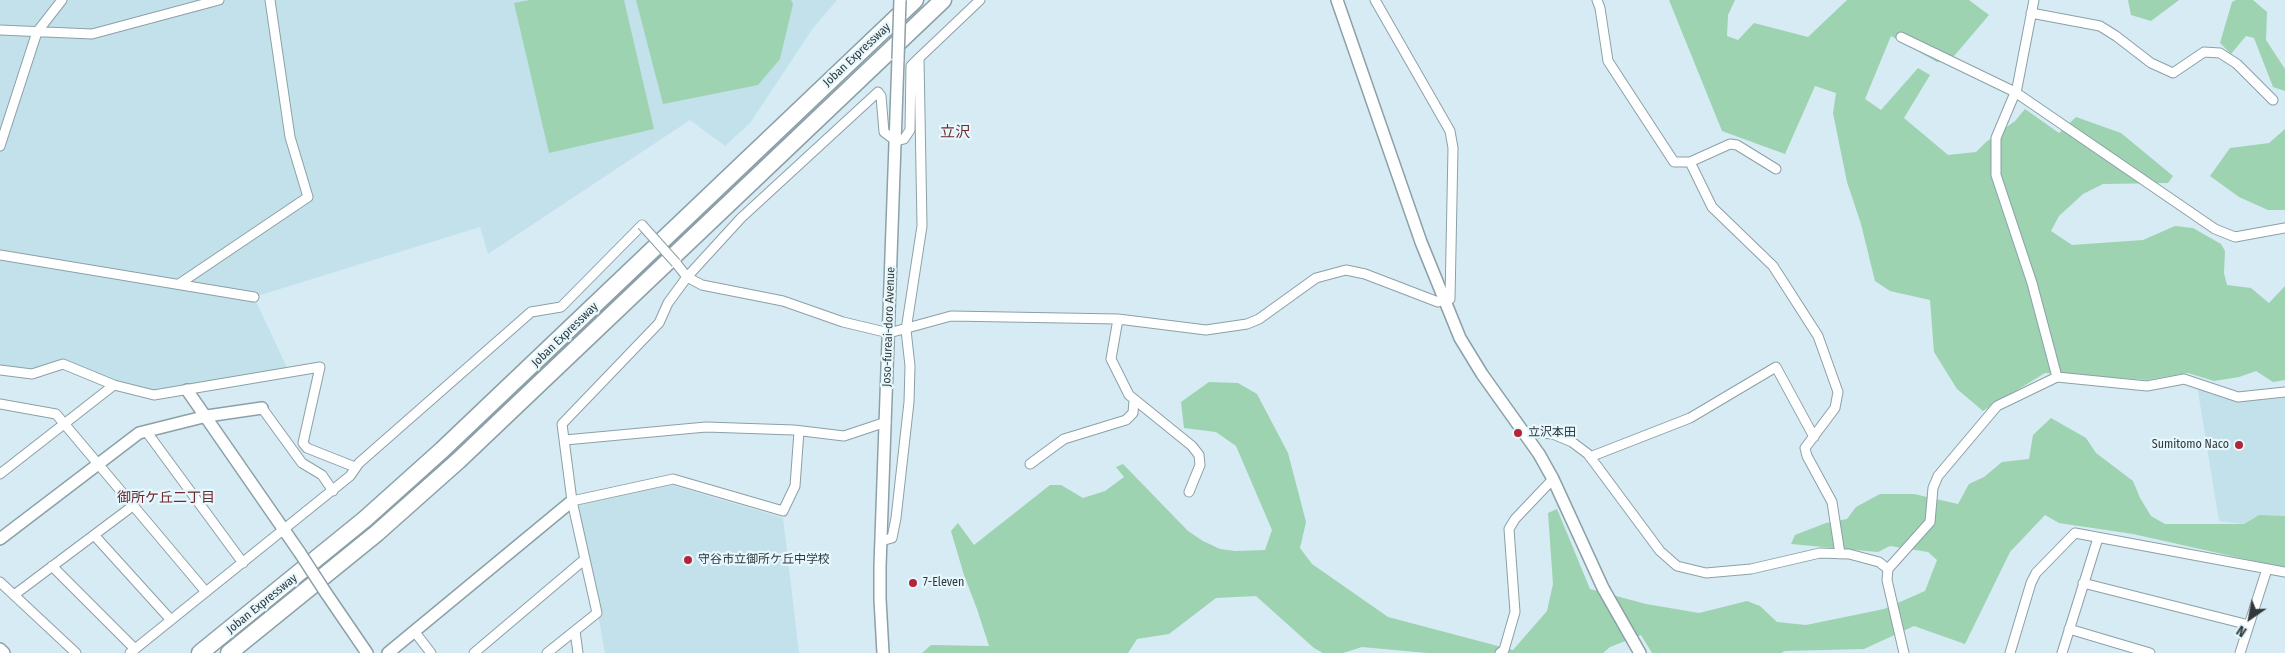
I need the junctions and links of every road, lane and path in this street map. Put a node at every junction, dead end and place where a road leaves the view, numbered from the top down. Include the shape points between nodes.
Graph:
1 (62, 0) edge
2 (219, 0) edge
3 (270, 0) edge
4 (900, 0) edge
5 (915, 0) edge
6 (943, 0) edge
7 (980, 0) edge
8 (1337, 0) edge
9 (1375, 0) edge
10 (1597, 0) edge
11 (2034, 0) edge
12 (2031, 13) junction
13 (0, 30) edge
14 (38, 32) junction
15 (1900, 37) dead end
16 (919, 58) junction
17 (2015, 92) junction
18 (2274, 100) dead end
19 (896, 141) junction
20 (0, 146) edge
21 (1690, 162) junction
22 (1776, 169) dead end
23 (2285, 228) edge
24 (0, 255) edge
25 (687, 277) junction
26 (179, 284) junction
27 (254, 297) dead end
28 (1445, 301) junction
29 (1118, 319) junction
30 (906, 330) junction
31 (889, 334) junction
32 (0, 370) edge
33 (2057, 377) junction
34 (114, 385) junction
35 (187, 390) junction
36 (2285, 392) edge
37 (1134, 400) junction
38 (4, 404) edge
39 (262, 408) joint
40 (0, 411) edge
41 (207, 416) junction
42 (886, 422) junction
43 (65, 424) junction
44 (146, 431) junction
45 (799, 431) junction
46 (1524, 432) junction
47 (1814, 437) junction
48 (565, 440) junction
49 (1590, 457) junction
50 (99, 462) junction
51 (1030, 464) dead end
52 (355, 467) junction
53 (0, 474) edge
54 (1552, 479) junction
55 (333, 491) junction
56 (1189, 492) dead end
57 (572, 501) junction
58 (134, 505) junction
59 (283, 530) junction
60 (94, 535) junction
61 (2098, 538) junction
62 (0, 539) edge
63 (881, 541) junction
64 (1840, 554) junction
65 (585, 560) junction
66 (243, 563) junction
67 (52, 566) junction
68 (1888, 569) junction
69 (2267, 569) junction
70 (2285, 572) edge
71 (0, 582) edge
72 (2083, 583) junction
73 (206, 592) junction
74 (14, 595) junction
75 (171, 620) junction
76 (2249, 625) junction
77 (2069, 628) junction
78 (414, 631) junction
79 (574, 631) junction
80 (0, 649) edge
81 (133, 651) edge
82 (4, 653) edge
83 (76, 653) edge
84 (200, 653) edge
85 (229, 653) edge
86 (367, 653) edge
87 (388, 653) edge
88 (431, 653) edge
89 (474, 653) edge
90 (547, 653) edge
91 (578, 653) edge
92 (883, 653) edge
93 (1500, 653) edge
94 (1640, 653) edge
95 (1904, 653) edge
96 (2010, 653) edge
97 (2062, 653) edge
98 (2150, 653) edge
99 (2240, 653) edge

1 - 14 street
2 - 14 street via 92,34
3 - 26 street via 290,137 308,197
4 - 19 street, Joso-fureai-doro Avenue, bridge
5 - 84 highway, Joban Expressway via 442,450 365,519
6 - 85 highway, Joban Expressway via 458,461 362,545
7 - 16 street
8 - 28 street via 1421,242
9 - 28 street via 1450,131 1453,148 1450,299
10 - 21 street via 1608,61 1674,162
11 - 12 street
12 - 17 street
12 - 18 street via 2100,26 2151,63 2174,73 2204,52 2220,53 2237,64
13 - 14 street
14 - 20 street
15 - 17 street
16 - 19 street via 911,66 910,130 904,139
16 - 30 street via 922,226
17 - 23 street via 2215,229 2235,237
17 - 33 street via 1996,138 1996,175 2032,283
19 - 25 street via 884,132 878,92 741,218
19 - 31 street, Joso-fureai-doro Avenue
21 - 22 street via 1730,144
21 - 47 street via 1712,207 1773,266 1818,336 1838,392 1835,408
24 - 26 street
25 - 31 street via 702,285 783,301
25 - 48 street via 668,303 659,323 562,424
25 - 52 street, bridge via 642,225 561,307 531,312
26 - 27 street
28 - 29 street via 1438,302 1346,270 1316,278 1247,324 1206,330
28 - 46 street via 1469,354
29 - 30 street via 951,316
29 - 37 street via 1111,359
30 - 31 street
30 - 63 street via 909,402 896,518 892,538
31 - 42 street, Joso-fureai-doro Avenue
32 - 34 street via 32,374 63,364
33 - 36 street via 2147,386 2184,379 2238,397
33 - 68 street via 1997,406 1938,476 1932,488 1930,522
34 - 35 street via 154,395
34 - 43 street
35 - 41 street
35 - 52 street via 320,367 303,443 307,448
37 - 51 street via 1132,413 1126,420 1064,439
37 - 56 street via 1199,455 1200,465
38 - 40 street
38 - 43 street via 56,414
39 - 41 street
39 - 55 street via 302,463 322,475
41 - 44 street
41 - 59 street
42 - 45 street via 844,436
42 - 63 street, Joso-fureai-doro Avenue
43 - 50 street
43 - 53 street
44 - 50 street via 138,433
44 - 66 street
45 - 48 street via 706,427
45 - 57 street via 795,486 783,511 673,479
46 - 49 street via 1553,434 1572,442
46 - 54 street
47 - 49 street via 1776,367 1690,418
47 - 64 street via 1805,448 1832,502
48 - 57 street
49 - 64 street via 1660,551 1677,566 1706,573 1750,569 1820,553
50 - 58 street
50 - 62 street
52 - 55 street
54 - 93 street via 1509,529 1514,612 1504,650
54 - 94 street via 1602,588
55 - 59 street
57 - 65 street
57 - 78 street
58 - 60 street
58 - 73 street
59 - 66 street
59 - 86 street, bridge
60 - 67 street
60 - 75 street
61 - 69 street
61 - 72 street
61 - 96 street via 2075,534 2036,573
63 - 92 street, Joso-fureai-doro Avenue
64 - 68 street via 1879,562
65 - 79 street via 597,613
65 - 89 street
66 - 73 street
67 - 74 street
67 - 81 street
68 - 95 street via 1887,580
69 - 70 street
69 - 76 street
71 - 74 street
72 - 76 street
72 - 77 street
73 - 75 street
74 - 83 street
75 - 81 street
76 - 99 street
77 - 97 street
77 - 98 street
78 - 87 street
78 - 88 street
79 - 90 street
79 - 91 street
80 - 82 street

